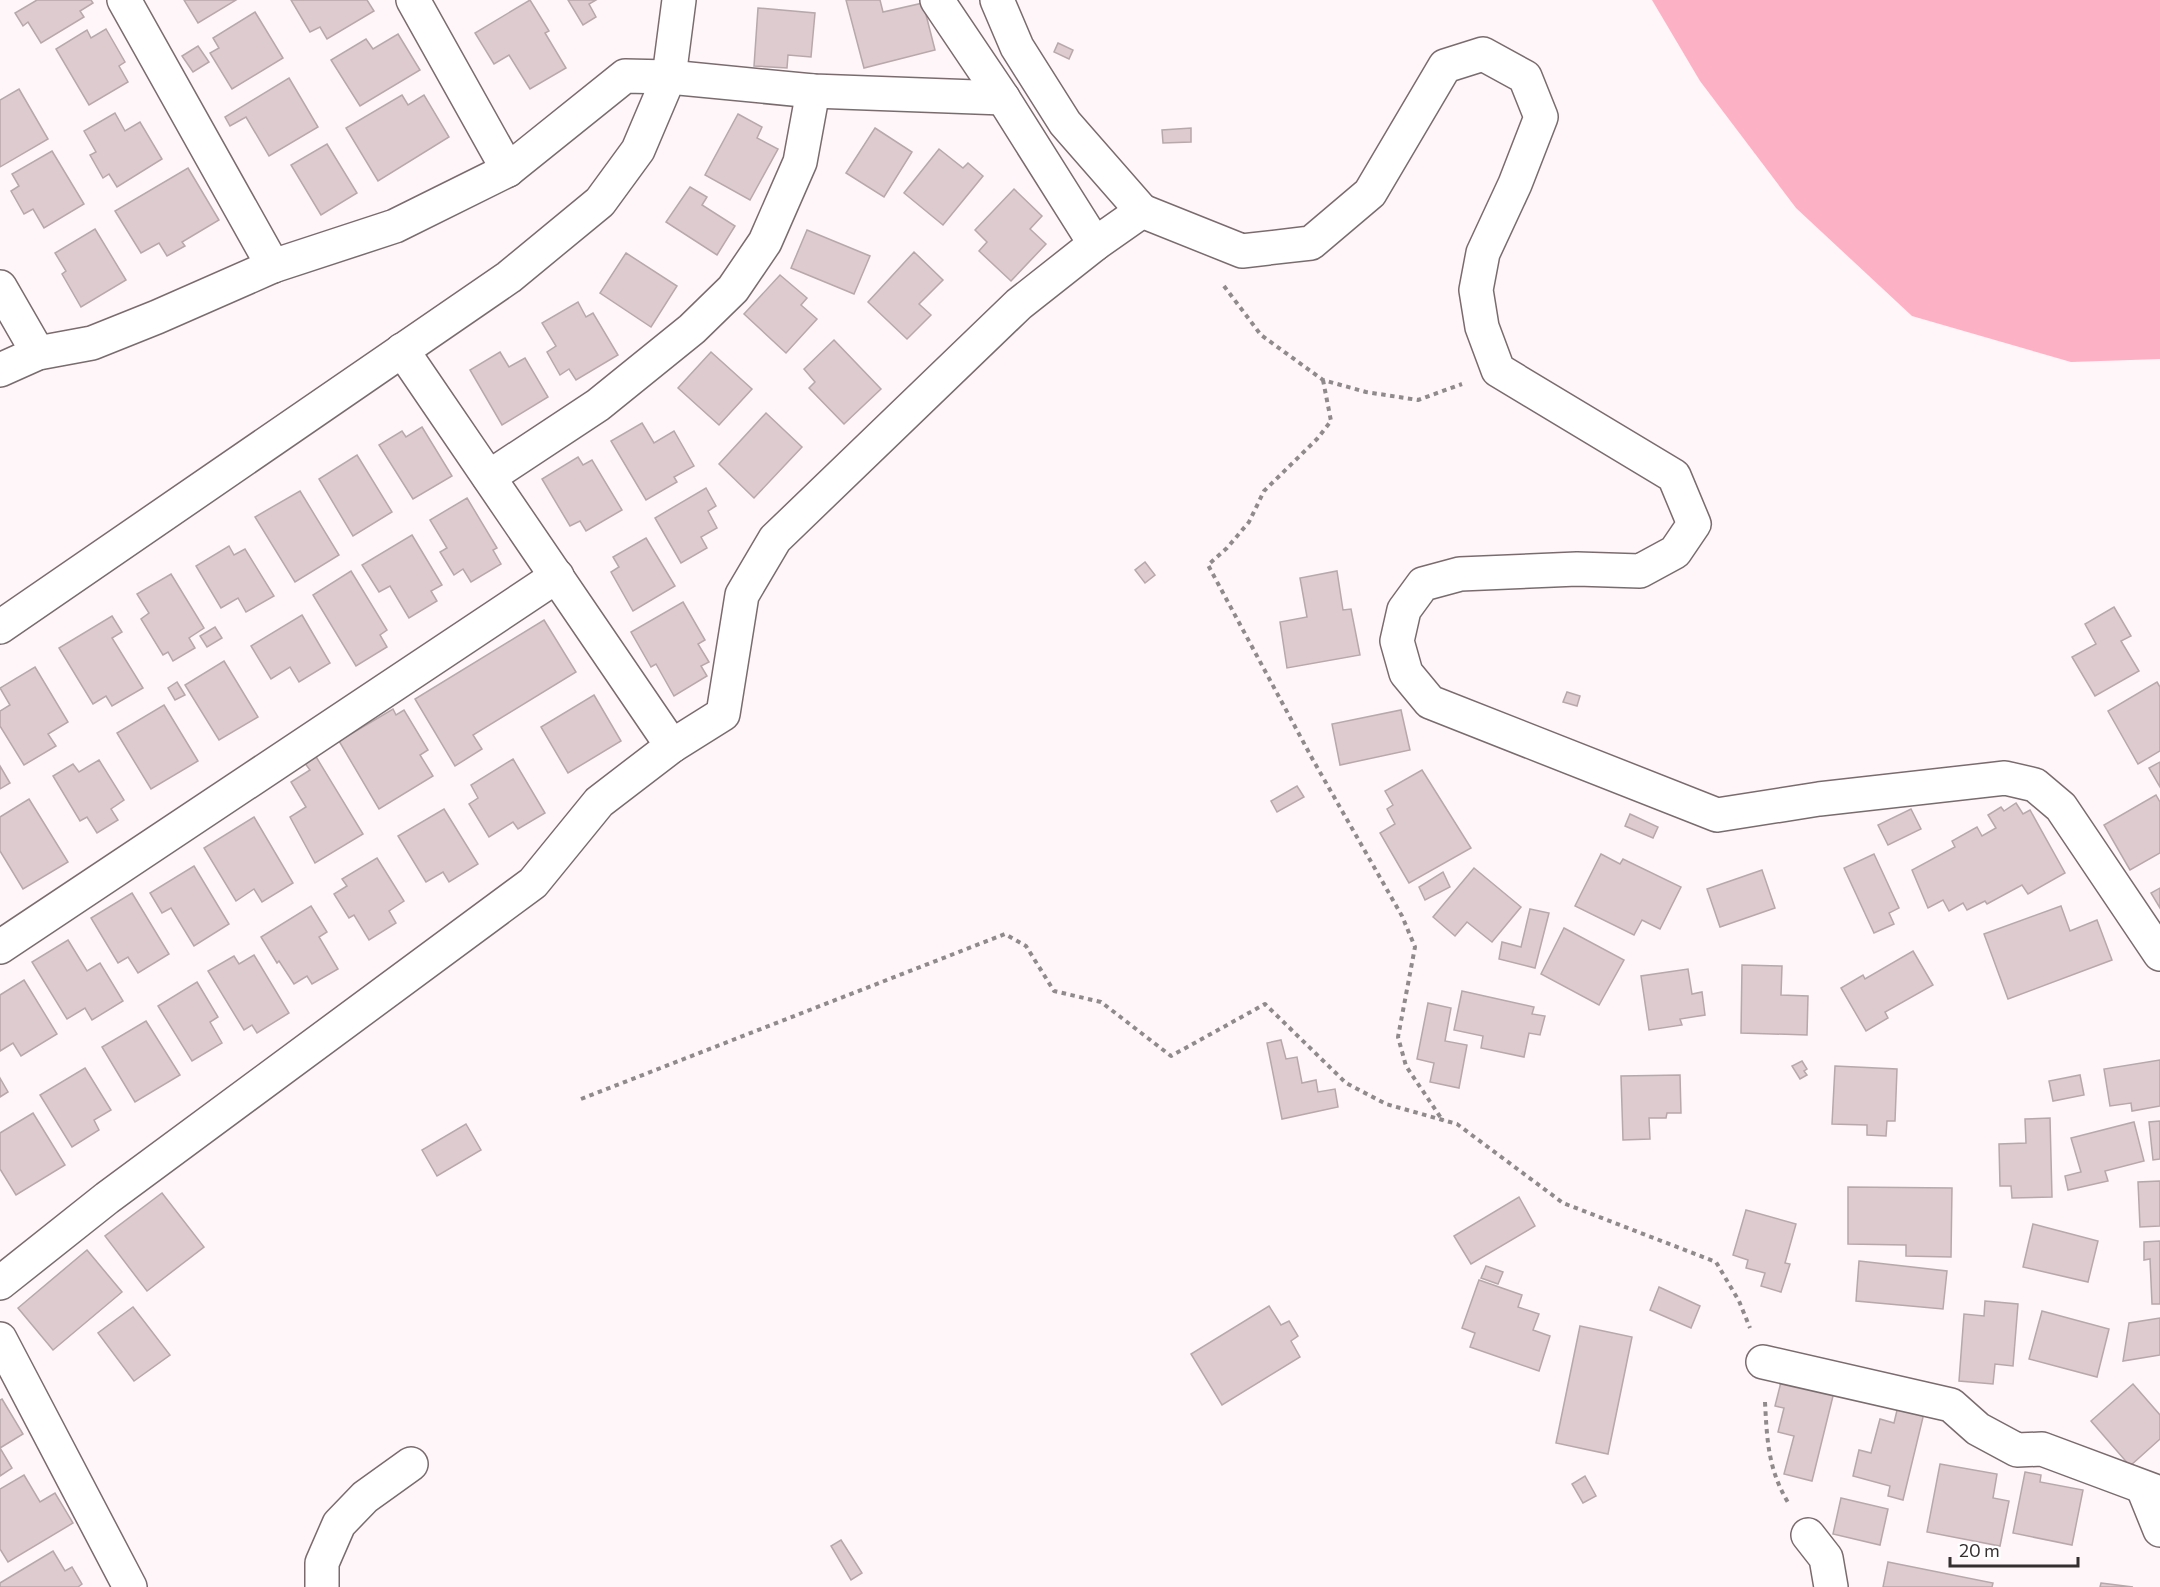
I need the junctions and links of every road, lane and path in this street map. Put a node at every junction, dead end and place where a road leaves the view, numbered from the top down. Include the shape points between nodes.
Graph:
1 (124, 0) edge
2 (413, 0) edge
3 (679, 0) edge
4 (937, 0) edge
5 (997, 0) edge
6 (669, 77) junction
7 (813, 91) junction
8 (1003, 98) junction
9 (508, 170) junction
10 (1142, 211) junction
11 (1210, 239) junction
12 (1095, 244) junction
13 (273, 266) junction
14 (0, 287) edge
15 (402, 350) junction
16 (38, 353) junction
17 (0, 370) edge
18 (1498, 370) junction
19 (1323, 380) junction
20 (489, 477) junction
21 (557, 576) junction
22 (0, 627) edge
23 (672, 746) junction
24 (0, 947) edge
25 (2160, 954) edge
26 (580, 1100) dead end
27 (1443, 1121) junction
28 (0, 1283) edge
29 (0, 1339) edge
30 (1763, 1362) junction
31 (411, 1464) dead end
32 (2152, 1490) edge
33 (2160, 1530) edge
34 (1808, 1535) joint
35 (130, 1587) edge
36 (322, 1587) edge
37 (1831, 1587) edge

1 - 13 street
2 - 9 street
3 - 6 street
4 - 8 street
5 - 10 street via 1017,47 1065,123
6 - 7 street
6 - 9 street via 625,76
6 - 15 street via 638,150 600,202 509,277
7 - 8 street
7 - 20 street via 800,162 765,242 733,289 692,329 598,405
8 - 12 street
9 - 13 street via 395,226
10 - 11 street
10 - 12 street
11 - 18 street via 1242,251 1311,243 1370,193 1445,66 1484,54 1525,77 1541,117 1483,253 1476,290 1482,327
11 - 19 path via 1224,288 1261,336
12 - 23 street via 1019,304 775,539 742,595 723,714
13 - 16 street via 92,343
14 - 16 street
15 - 20 street
15 - 22 street
16 - 17 street
18 - 19 path via 1418,400
18 - 25 street via 1674,476 1694,524 1675,552 1640,571 1577,569 1460,574 1423,584 1404,610 1397,641 1406,673 1430,702 1717,815 2005,778 2035,785 2061,807
19 - 27 path via 1330,421 1264,491 1249,522 1208,565 1402,916 1415,947 1398,1037 1406,1066
20 - 21 street
21 - 23 street
21 - 24 street
23 - 28 street via 599,802 533,883 107,1198
26 - 27 path via 1005,934 1026,946 1054,991 1101,1002 1171,1056 1265,1004 1346,1083 1386,1104
27 - 30 path via 1457,1124 1563,1203 1716,1262 1739,1301
29 - 35 street
30 - 32 street via 1951,1405 1978,1429 2017,1450 2042,1449
30 - 34 path via 1768,1451 1782,1492
31 - 36 street via 365,1497 339,1524 322,1563
32 - 33 street
34 - 37 street via 1826,1558

